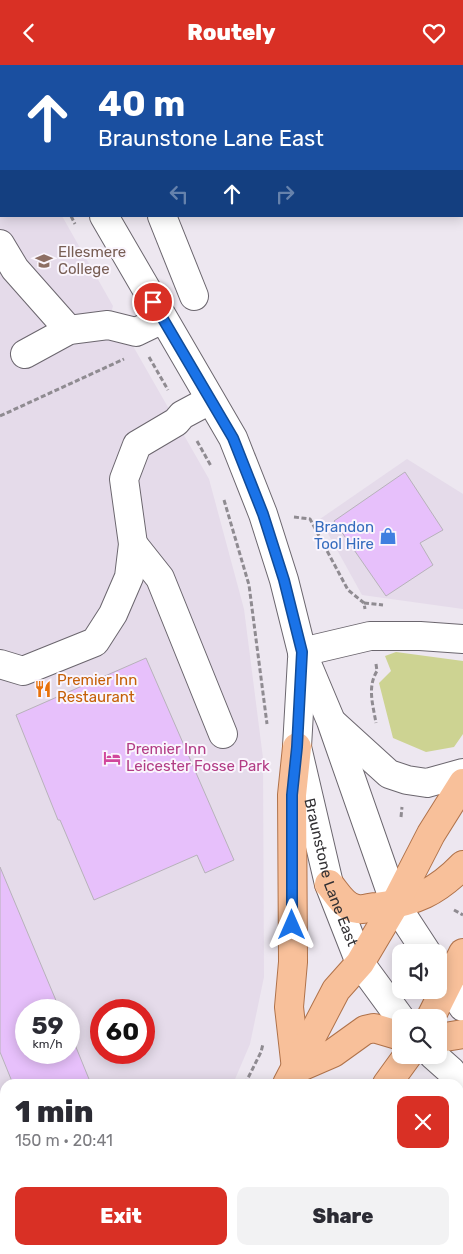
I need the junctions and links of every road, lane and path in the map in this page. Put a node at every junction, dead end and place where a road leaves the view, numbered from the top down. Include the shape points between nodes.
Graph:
1 (71, 217) edge
2 (105, 217) edge
3 (162, 217) edge
4 (75, 225) dead end
5 (0, 244) edge
6 (7, 273) edge
7 (194, 296) dead end
8 (163, 319) junction
9 (69, 330) junction
10 (141, 341) junction
11 (25, 354) dead end
12 (210, 400) junction
13 (182, 415) junction
14 (0, 416) edge
15 (213, 469) dead end
16 (223, 495) dead end
17 (263, 514) junction
18 (133, 544) junction
19 (370, 637) junction
20 (463, 639) edge
21 (302, 652) junction
22 (0, 664) edge
23 (331, 721) junction
24 (268, 726) dead end
25 (377, 727) dead end
26 (223, 734) dead end
27 (297, 747) junction
28 (463, 773) edge
29 (407, 780) junction
30 (463, 783) edge
31 (401, 817) dead end
32 (463, 865) edge
33 (329, 884) junction
34 (395, 905) junction
35 (421, 944) edge
36 (463, 953) edge
37 (360, 963) junction
38 (447, 973) edge
39 (447, 984) edge
40 (463, 1007) edge
41 (394, 1009) edge
42 (392, 1033) edge
43 (463, 1034) edge
44 (447, 1037) edge
45 (401, 1064) edge
46 (292, 1076) edge
47 (391, 1079) edge

1 - 4 path
2 - 8 street, Braunstone Lane East
3 - 7 street
5 - 6 street
6 - 9 street
8 - 10 street
8 - 12 street, Braunstone Lane East
9 - 10 street via 108,325
9 - 11 street
10 - 13 path
10 - 14 path
12 - 13 street
12 - 17 street, Braunstone Lane East via 233,438
13 - 15 path
13 - 18 street via 137,445 124,479
16 - 24 path via 249,585
17 - 19 path via 310,519 348,590 364,603
17 - 21 street, Braunstone Lane East
18 - 22 street via 130,577 113,614 94,642 23,671
18 - 26 street via 160,578
19 - 20 street via 420,635
19 - 21 street
19 - 25 path via 377,671 371,692
21 - 23 street, Braunstone Lane East
21 - 27 street, Braunstone Lane East
23 - 29 street via 389,774
23 - 34 street, Braunstone Lane East
27 - 33 street, Braunstone Lane East
27 - 46 main road via 292,795 293,963 289,1007
28 - 29 street via 427,783
29 - 31 path
30 - 34 main road via 431,834
32 - 34 main road via 433,891
33 - 34 main road via 344,903 357,909
33 - 37 street, Braunstone Lane East
34 - 35 street, Braunstone Lane East
34 - 37 main road
36 - 38 main road
37 - 41 street, Braunstone Lane East
37 - 46 main road via 336,990
39 - 40 street
42 - 46 main road via 374,1028 365,1030
43 - 44 main road
45 - 47 main road

